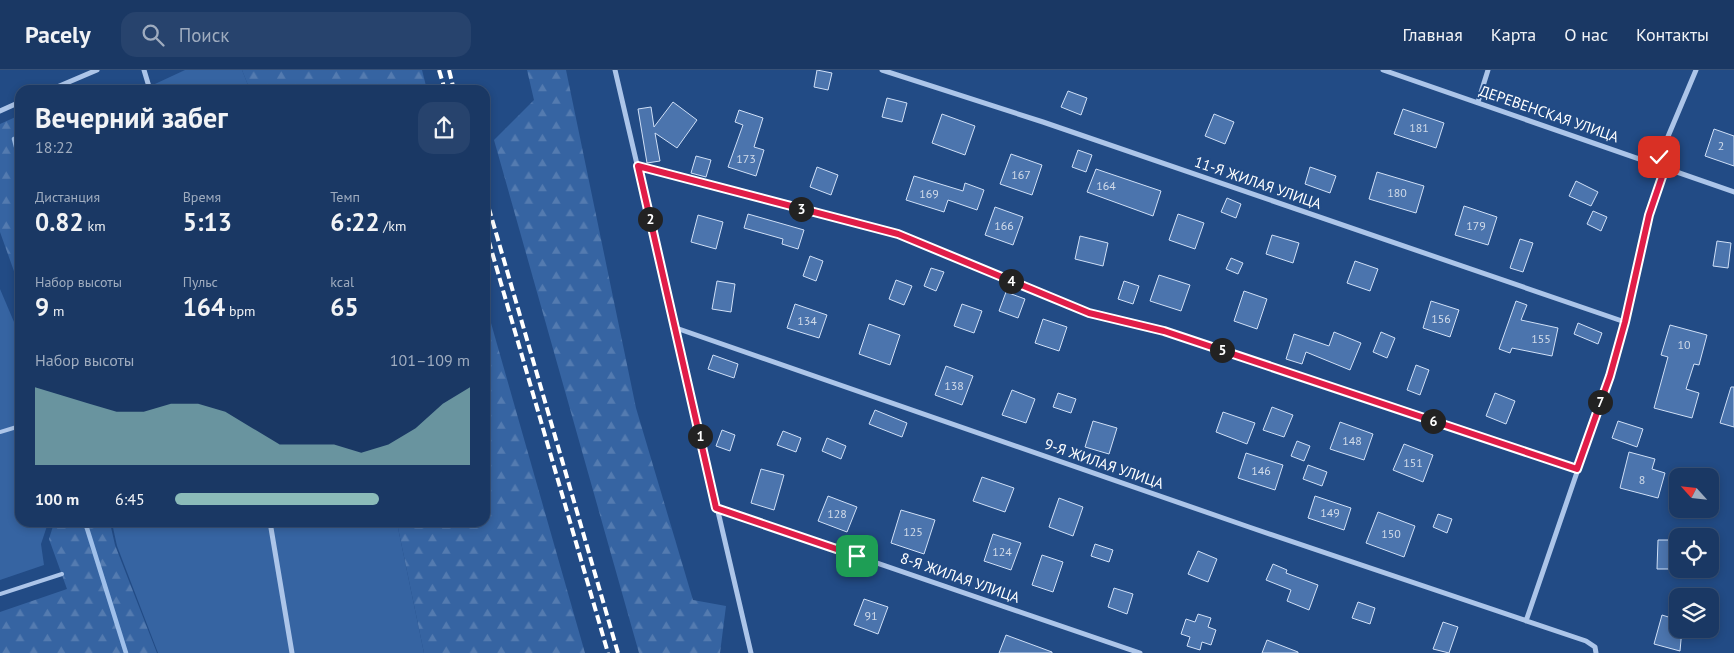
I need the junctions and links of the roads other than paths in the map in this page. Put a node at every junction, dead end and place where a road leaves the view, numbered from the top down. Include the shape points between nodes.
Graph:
1 (97, 70) edge
2 (144, 70) edge
3 (615, 70) edge
4 (882, 70) edge
5 (1383, 70) edge
6 (1488, 70) edge
7 (1696, 70) edge
8 (62, 85) edge
9 (148, 85) edge
10 (1478, 102) junction
11 (15, 104) edge
12 (0, 111) edge
13 (1656, 165) junction
14 (638, 166) junction
15 (1665, 168) junction
16 (1734, 192) edge
17 (1625, 322) junction
18 (676, 328) junction
19 (15, 428) edge
20 (0, 432) edge
21 (1577, 469) junction
22 (716, 508) junction
23 (271, 527) edge
24 (62, 574) dead end
25 (0, 594) edge
26 (1526, 621) junction
27 (292, 653) edge
28 (751, 653) edge
29 (1140, 653) edge
30 (1596, 653) edge

1 - 8 street
2 - 9 street
3 - 14 street
4 - 17 street, 11-Я ЖИЛАЯ УЛИЦА
5 - 10 street, ДЕРЕВЕНСКАЯ УЛИЦА
6 - 10 street
7 - 13 street
10 - 13 street, ДЕРЕВЕНСКАЯ УЛИЦА
11 - 12 street
13 - 15 street, ДЕРЕВЕНСКАЯ УЛИЦА
14 - 18 street
14 - 21 street via 898,234 1089,313 1164,331
15 - 16 street, ДЕРЕВЕНСКАЯ УЛИЦА
15 - 17 street via 1649,215
17 - 21 street via 1610,376
18 - 22 street
18 - 26 street, 9-Я ЖИЛАЯ УЛИЦА
19 - 20 lane
21 - 26 street
22 - 28 street
22 - 29 street, 8-Я ЖИЛАЯ УЛИЦА
23 - 27 street
24 - 25 lane
26 - 30 street, 9-Я ЖИЛАЯ УЛИЦА via 1586,642 1595,648

